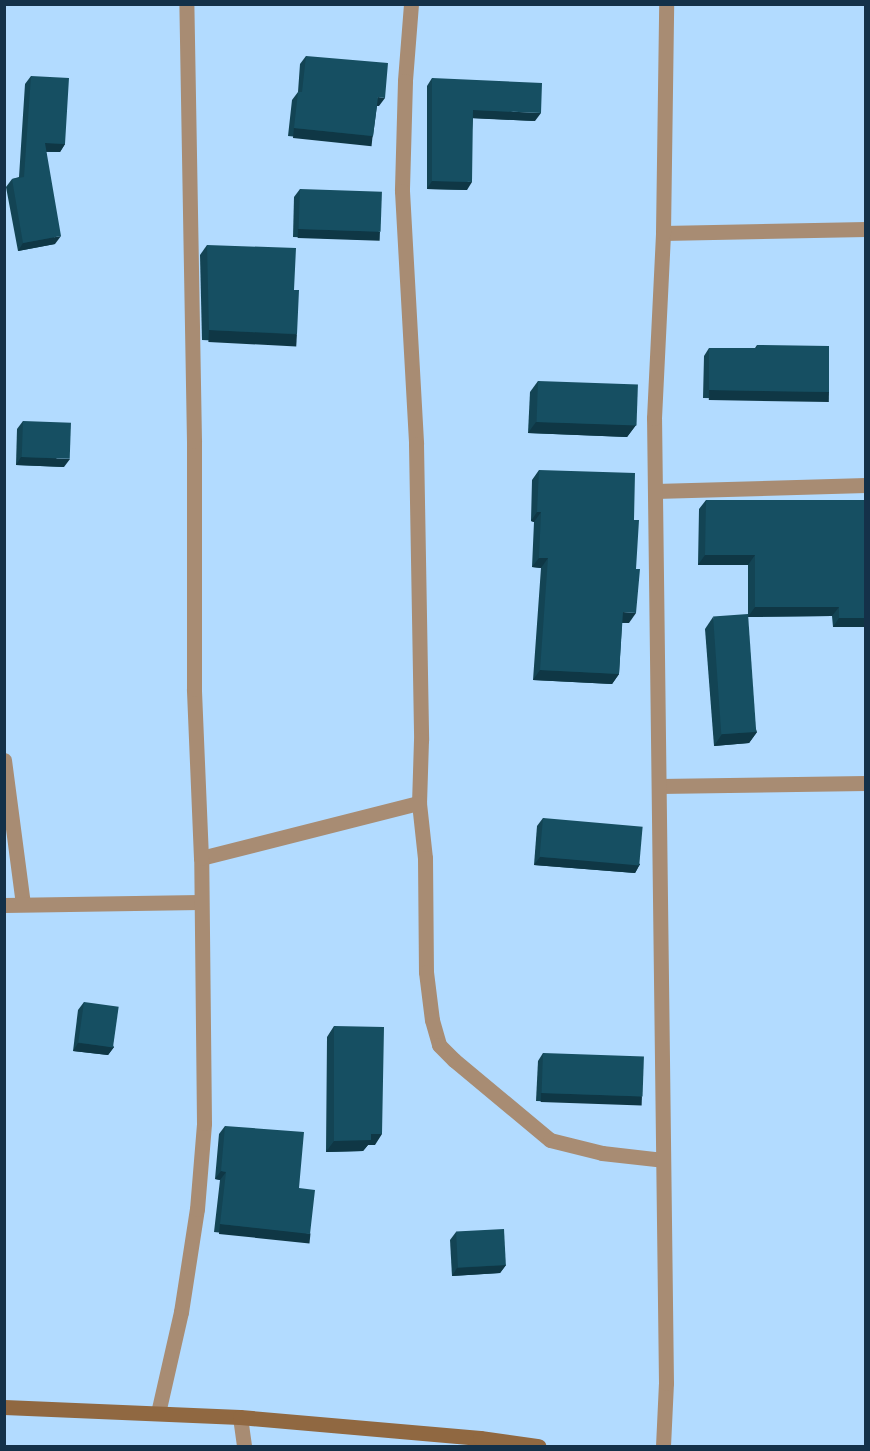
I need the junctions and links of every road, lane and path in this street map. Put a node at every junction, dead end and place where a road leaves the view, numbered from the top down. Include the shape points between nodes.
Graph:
1 (186, 4) edge
2 (411, 4) edge
3 (666, 4) edge
4 (866, 230) edge
5 (663, 234) junction
6 (866, 485) edge
7 (655, 490) junction
8 (4, 760) edge
9 (866, 783) edge
10 (659, 786) junction
11 (419, 803) junction
12 (201, 858) junction
13 (200, 902) junction
14 (22, 904) junction
15 (4, 905) edge
16 (663, 1160) junction
17 (4, 1407) edge
18 (158, 1413) junction
19 (240, 1417) junction
20 (243, 1446) edge
21 (538, 1446) edge
22 (663, 1446) edge

1 - 12 street via 195,441 194,689
2 - 11 street via 402,191 416,444
3 - 5 street
4 - 5 street
5 - 7 street via 654,418
6 - 7 street
7 - 10 street
8 - 14 street
9 - 10 street
10 - 16 street
11 - 12 street
11 - 16 street via 426,972 432,1020 440,1045 550,1140 602,1153
12 - 13 street
13 - 14 street
13 - 18 street via 204,1123 198,1198 181,1312
14 - 15 street
16 - 22 street
17 - 18 main road
18 - 19 main road
19 - 20 street
19 - 21 main road

